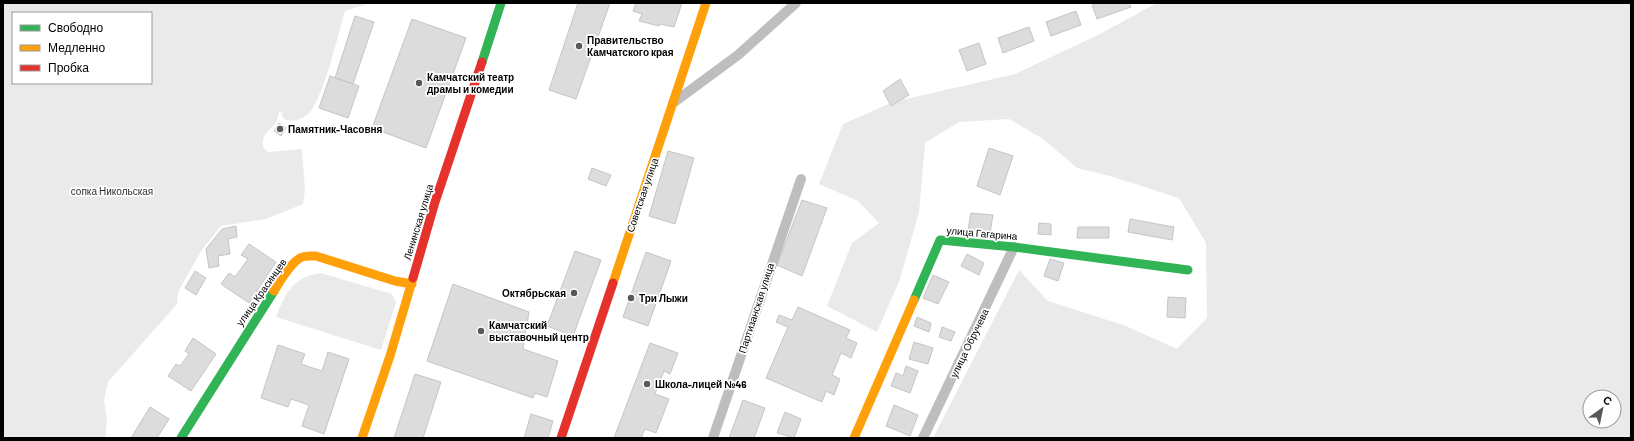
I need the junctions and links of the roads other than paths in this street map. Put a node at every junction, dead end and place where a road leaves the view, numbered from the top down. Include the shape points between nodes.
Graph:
1 (501, 3) edge
2 (706, 3) edge
3 (796, 3) edge
4 (674, 103) junction
5 (801, 179) dead end
6 (1014, 247) junction
7 (1188, 270) dead end
8 (412, 284) junction
9 (181, 438) edge
10 (362, 438) edge
11 (561, 438) edge
12 (713, 438) edge
13 (854, 438) edge
14 (923, 438) edge

1 - 8 main road, Ленинская улица via 435,202
2 - 4 main road, Советская улица
3 - 4 street via 738,55
4 - 11 main road, Советская улица
5 - 12 street, Партизанская улица
6 - 7 main road, улица Гагарина
6 - 13 main road, улица Гагарина via 940,240
6 - 14 street, улица Обручева
8 - 9 main road, улица Красинцев via 316,256 300,258 278,284
8 - 10 main road, Ленинская улица

